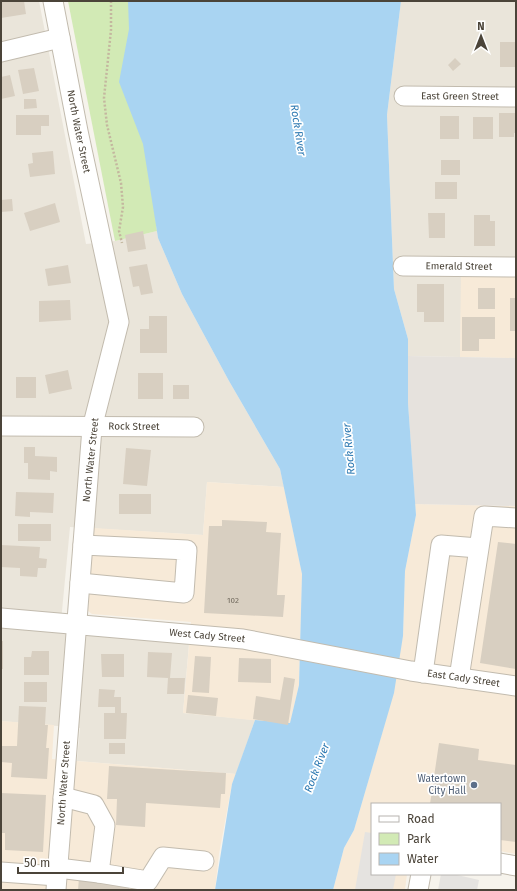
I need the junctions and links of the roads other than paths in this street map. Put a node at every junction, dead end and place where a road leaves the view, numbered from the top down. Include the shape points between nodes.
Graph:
1 (53, 1) edge
2 (60, 38) junction
3 (1, 52) edge
4 (404, 96) dead end
5 (516, 97) edge
6 (403, 266) dead end
7 (516, 267) edge
8 (1, 426) edge
9 (194, 427) dead end
10 (92, 428) junction
11 (516, 518) edge
12 (83, 545) junction
13 (478, 548) junction
14 (80, 583) junction
15 (1, 618) edge
16 (76, 624) junction
17 (417, 672) junction
18 (459, 678) junction
19 (516, 686) edge
20 (63, 797) junction
21 (204, 861) dead end
22 (501, 863) edge
23 (516, 866) edge
24 (1, 872) edge
25 (99, 873) junction
26 (421, 875) edge
27 (57, 878) edge
28 (153, 886) edge
29 (418, 890) edge

1 - 2 street, North Water Street
2 - 3 street
2 - 10 street, North Water Street via 119,322
4 - 5 street, East Green Street
6 - 7 street, Emerald Street
8 - 10 street, Rock Street
9 - 10 street, Rock Street
10 - 12 street, North Water Street
11 - 13 street via 484,516
12 - 14 street, North Water Street
12 - 14 street via 187,550 184,593
13 - 17 street via 441,545
13 - 18 street
14 - 16 street, North Water Street
15 - 16 street, West Cady Street
16 - 17 street, West Cady Street via 243,639
16 - 20 street, North Water Street
17 - 18 street, East Cady Street
18 - 19 street, East Cady Street
20 - 25 street via 94,805 105,825
20 - 27 street, North Water Street
21 - 28 street via 163,857
22 - 23 street
24 - 27 street
25 - 27 street
25 - 28 street
26 - 29 street

